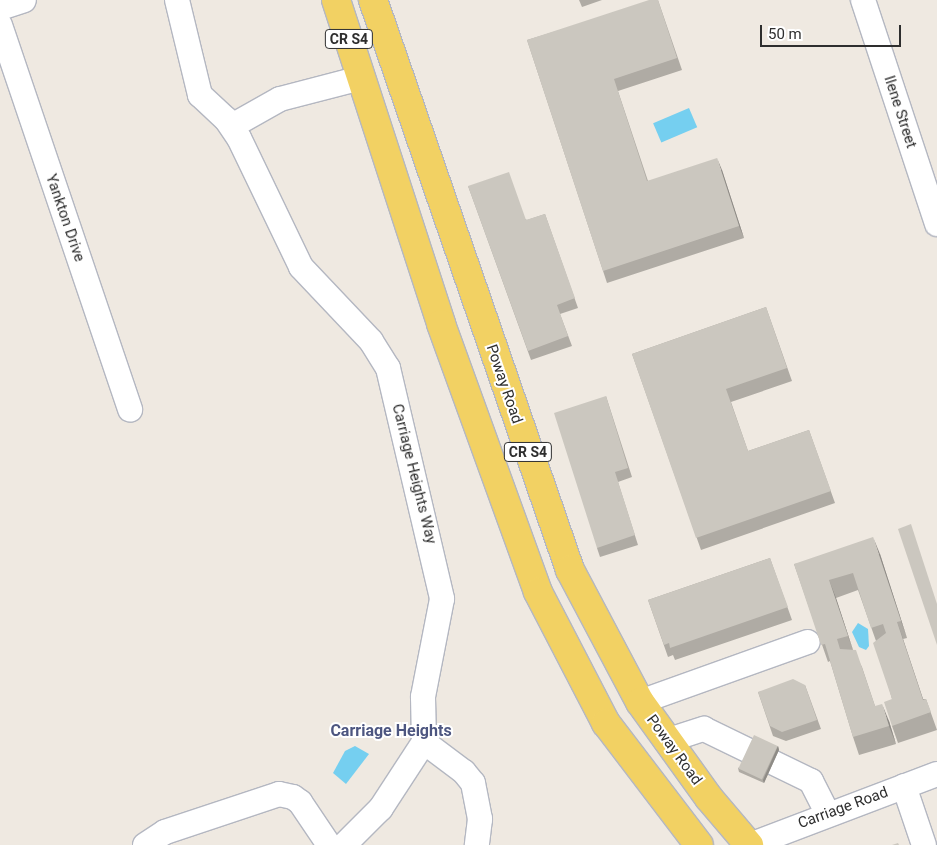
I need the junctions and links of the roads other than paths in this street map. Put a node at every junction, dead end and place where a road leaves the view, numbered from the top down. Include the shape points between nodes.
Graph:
1 (24, 0) edge
2 (177, 0) edge
3 (336, 0) edge
4 (372, 0) edge
5 (863, 0) edge
6 (0, 8) edge
7 (0, 26) edge
8 (361, 78) junction
9 (232, 126) junction
10 (937, 224) edge
11 (130, 410) dead end
12 (808, 642) dead end
13 (640, 702) junction
14 (666, 741) junction
15 (424, 742) junction
16 (937, 774) edge
17 (904, 786) junction
18 (828, 814) junction
19 (145, 845) edge
20 (329, 845) edge
21 (344, 845) edge
22 (477, 845) edge
23 (699, 845) edge
24 (749, 845) edge
25 (924, 845) edge

1 - 6 street
2 - 9 street, Carriage Heights Way via 196,86 206,103
3 - 8 main road, CR S4
4 - 13 main road, Poway Road / CR S4 via 570,570
5 - 10 street, Ilene Street
7 - 11 street, Yankton Drive
8 - 9 street via 280,98
8 - 23 main road, CR S4 via 441,324 538,592 606,723
9 - 15 street, Carriage Heights Way via 301,267 371,341 390,374 442,599 423,697
12 - 13 street
13 - 14 main road, Poway Road / CR S4
14 - 18 street via 704,729 811,781
14 - 24 main road, Poway Road / CR S4
15 - 21 street via 381,808
15 - 22 street via 464,772 472,783 480,819
16 - 17 street, Carriage Road
17 - 18 street, Carriage Road
17 - 25 street
18 - 24 street, Carriage Road
19 - 20 street via 165,832 279,794 293,796 300,802

